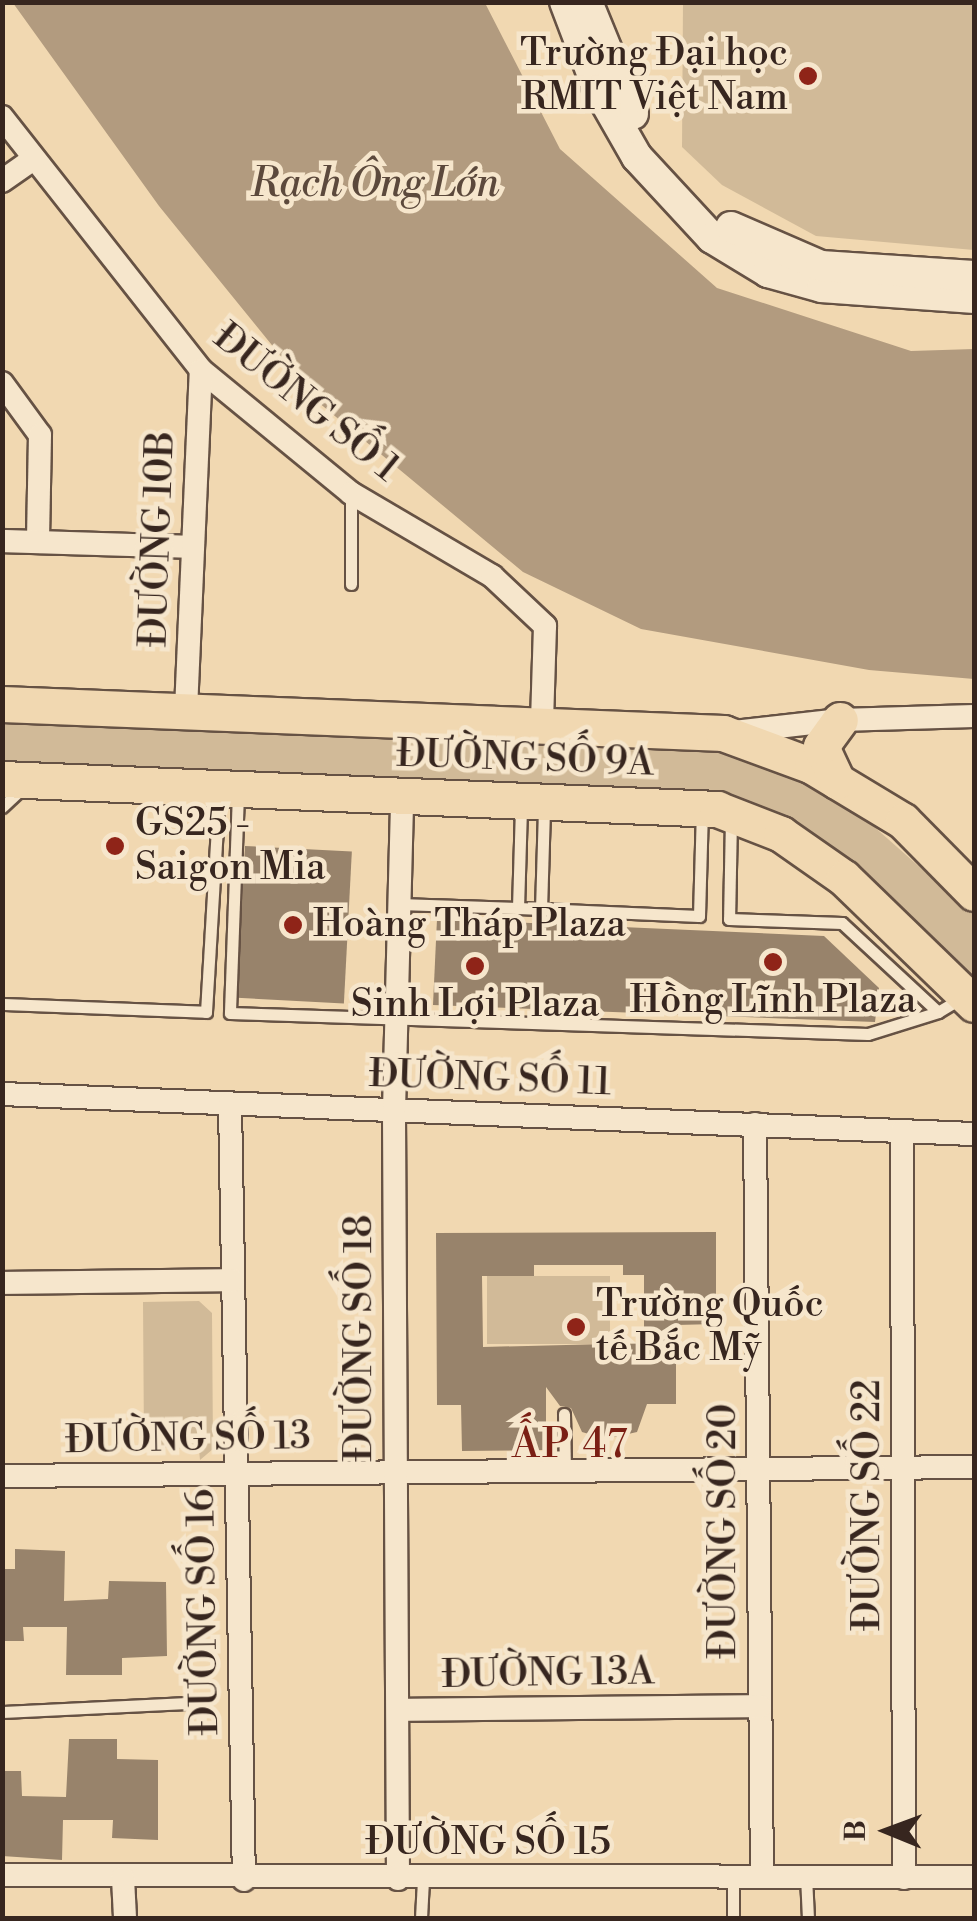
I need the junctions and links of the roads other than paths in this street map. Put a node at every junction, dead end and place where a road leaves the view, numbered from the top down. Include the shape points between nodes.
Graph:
1 (565, 2) edge
2 (588, 2) edge
3 (2, 116) edge
4 (34, 159) junction
5 (2, 182) edge
6 (974, 276) edge
7 (974, 298) edge
8 (201, 370) junction
9 (2, 383) edge
10 (351, 493) junction
11 (2, 541) edge
12 (38, 542) junction
13 (192, 547) junction
14 (351, 584) dead end
15 (2, 704) edge
16 (186, 710) junction
17 (974, 716) edge
18 (840, 720) junction
19 (542, 722) junction
20 (723, 733) junction
21 (16, 780) edge
22 (837, 781) junction
23 (228, 788) junction
24 (402, 796) junction
25 (532, 800) junction
26 (2, 807) edge
27 (717, 811) junction
28 (974, 893) edge
29 (399, 904) junction
30 (518, 908) junction
31 (542, 910) junction
32 (878, 930) junction
33 (2, 1004) edge
34 (959, 1004) edge
35 (396, 1015) junction
36 (2, 1094) edge
37 (230, 1104) junction
38 (394, 1110) junction
39 (755, 1124) junction
40 (902, 1132) junction
41 (974, 1134) edge
42 (233, 1280) junction
43 (2, 1284) edge
44 (564, 1414) dead end
45 (974, 1466) edge
46 (758, 1468) junction
47 (903, 1468) junction
48 (565, 1470) junction
49 (396, 1472) junction
50 (237, 1474) junction
51 (2, 1476) edge
52 (187, 1704) dead end
53 (760, 1706) junction
54 (398, 1710) junction
55 (2, 1712) edge
56 (2, 1876) edge
57 (733, 1876) junction
58 (762, 1876) junction
59 (806, 1876) junction
60 (974, 1877) edge
61 (123, 1878) junction
62 (398, 1878) junction
63 (904, 1878) junction
64 (244, 1880) junction
65 (423, 1880) junction
66 (125, 1918) edge
67 (421, 1918) edge
68 (732, 1918) edge
69 (808, 1918) edge

1 - 7 main road via 598,89 636,157 712,238 768,272 822,287
2 - 6 main road via 649,146 730,226 821,266
3 - 4 street, ĐƯỜNG SỐ 1
4 - 5 street
4 - 8 street, ĐƯỜNG SỐ 1
8 - 10 street, ĐƯỜNG SỐ 1
8 - 13 street, ĐƯỜNG 10B
9 - 12 street via 40,435
10 - 14 lane
10 - 19 street, ĐƯỜNG SỐ 1 via 492,576 545,626
11 - 12 street
12 - 13 street
13 - 16 street, ĐƯỜNG 10B
15 - 16 main road, ĐƯỜNG SỐ 9A
16 - 19 main road, ĐƯỜNG SỐ 9A
17 - 18 street
18 - 20 street
18 - 22 main road via 822,746
19 - 20 main road, ĐƯỜNG SỐ 9A
20 - 22 main road, ĐƯỜNG SỐ 9A
21 - 23 main road, ĐƯỜNG SỐ 9A
21 - 26 lane
22 - 28 main road, ĐƯỜNG SỐ 9A via 904,821
23 - 24 main road, ĐƯỜNG SỐ 9A
23 - 33 lane via 206,1012
23 - 35 lane via 230,1013
24 - 25 main road, ĐƯỜNG SỐ 9A
24 - 29 street, ĐƯỜNG SỐ 18
25 - 27 main road, ĐƯỜNG SỐ 9A
25 - 30 lane
25 - 31 lane
27 - 31 lane via 699,916
27 - 32 main road, ĐƯỜNG SỐ 9A via 782,834 844,878
27 - 32 lane via 729,919
29 - 30 lane
29 - 35 street, ĐƯỜNG SỐ 18
30 - 31 lane
32 - 34 main road, ĐƯỜNG SỐ 9A
34 - 35 lane via 868,1034
35 - 38 street, ĐƯỜNG SỐ 18
36 - 37 street, ĐƯỜNG SỐ 11
37 - 38 street, ĐƯỜNG SỐ 11
37 - 42 street, ĐƯỜNG SỐ 16
38 - 39 street, ĐƯỜNG SỐ 11
38 - 49 street, ĐƯỜNG SỐ 18
39 - 40 street, ĐƯỜNG SỐ 11
39 - 46 street, ĐƯỜNG SỐ 20
40 - 41 street, ĐƯỜNG SỐ 11
40 - 47 street, ĐƯỜNG SỐ 22
42 - 43 street
42 - 50 street, ĐƯỜNG SỐ 16
44 - 48 lane
45 - 47 street, ĐƯỜNG SỐ 13
46 - 47 street, ĐƯỜNG SỐ 13
46 - 48 street, ĐƯỜNG SỐ 13
46 - 53 street, ĐƯỜNG SỐ 20
47 - 63 street, ĐƯỜNG SỐ 22
48 - 49 street, ĐƯỜNG SỐ 13
49 - 50 street, ĐƯỜNG SỐ 13
49 - 54 street, ĐƯỜNG SỐ 18
50 - 51 street, ĐƯỜNG SỐ 13
50 - 64 street, ĐƯỜNG SỐ 16
52 - 55 lane
53 - 54 street, ĐƯỜNG 13A
53 - 58 street, ĐƯỜNG SỐ 20
54 - 62 street, ĐƯỜNG SỐ 18
56 - 61 street, ĐƯỜNG SỐ 15
57 - 58 street, ĐƯỜNG SỐ 15
57 - 65 street, ĐƯỜNG SỐ 15
57 - 68 lane
58 - 59 street, ĐƯỜNG SỐ 15
59 - 63 street, ĐƯỜNG SỐ 15
59 - 69 lane
60 - 63 street, ĐƯỜNG SỐ 15
61 - 64 street, ĐƯỜNG SỐ 15
61 - 66 street
62 - 64 street, ĐƯỜNG SỐ 15
62 - 65 street, ĐƯỜNG SỐ 15
65 - 67 lane

